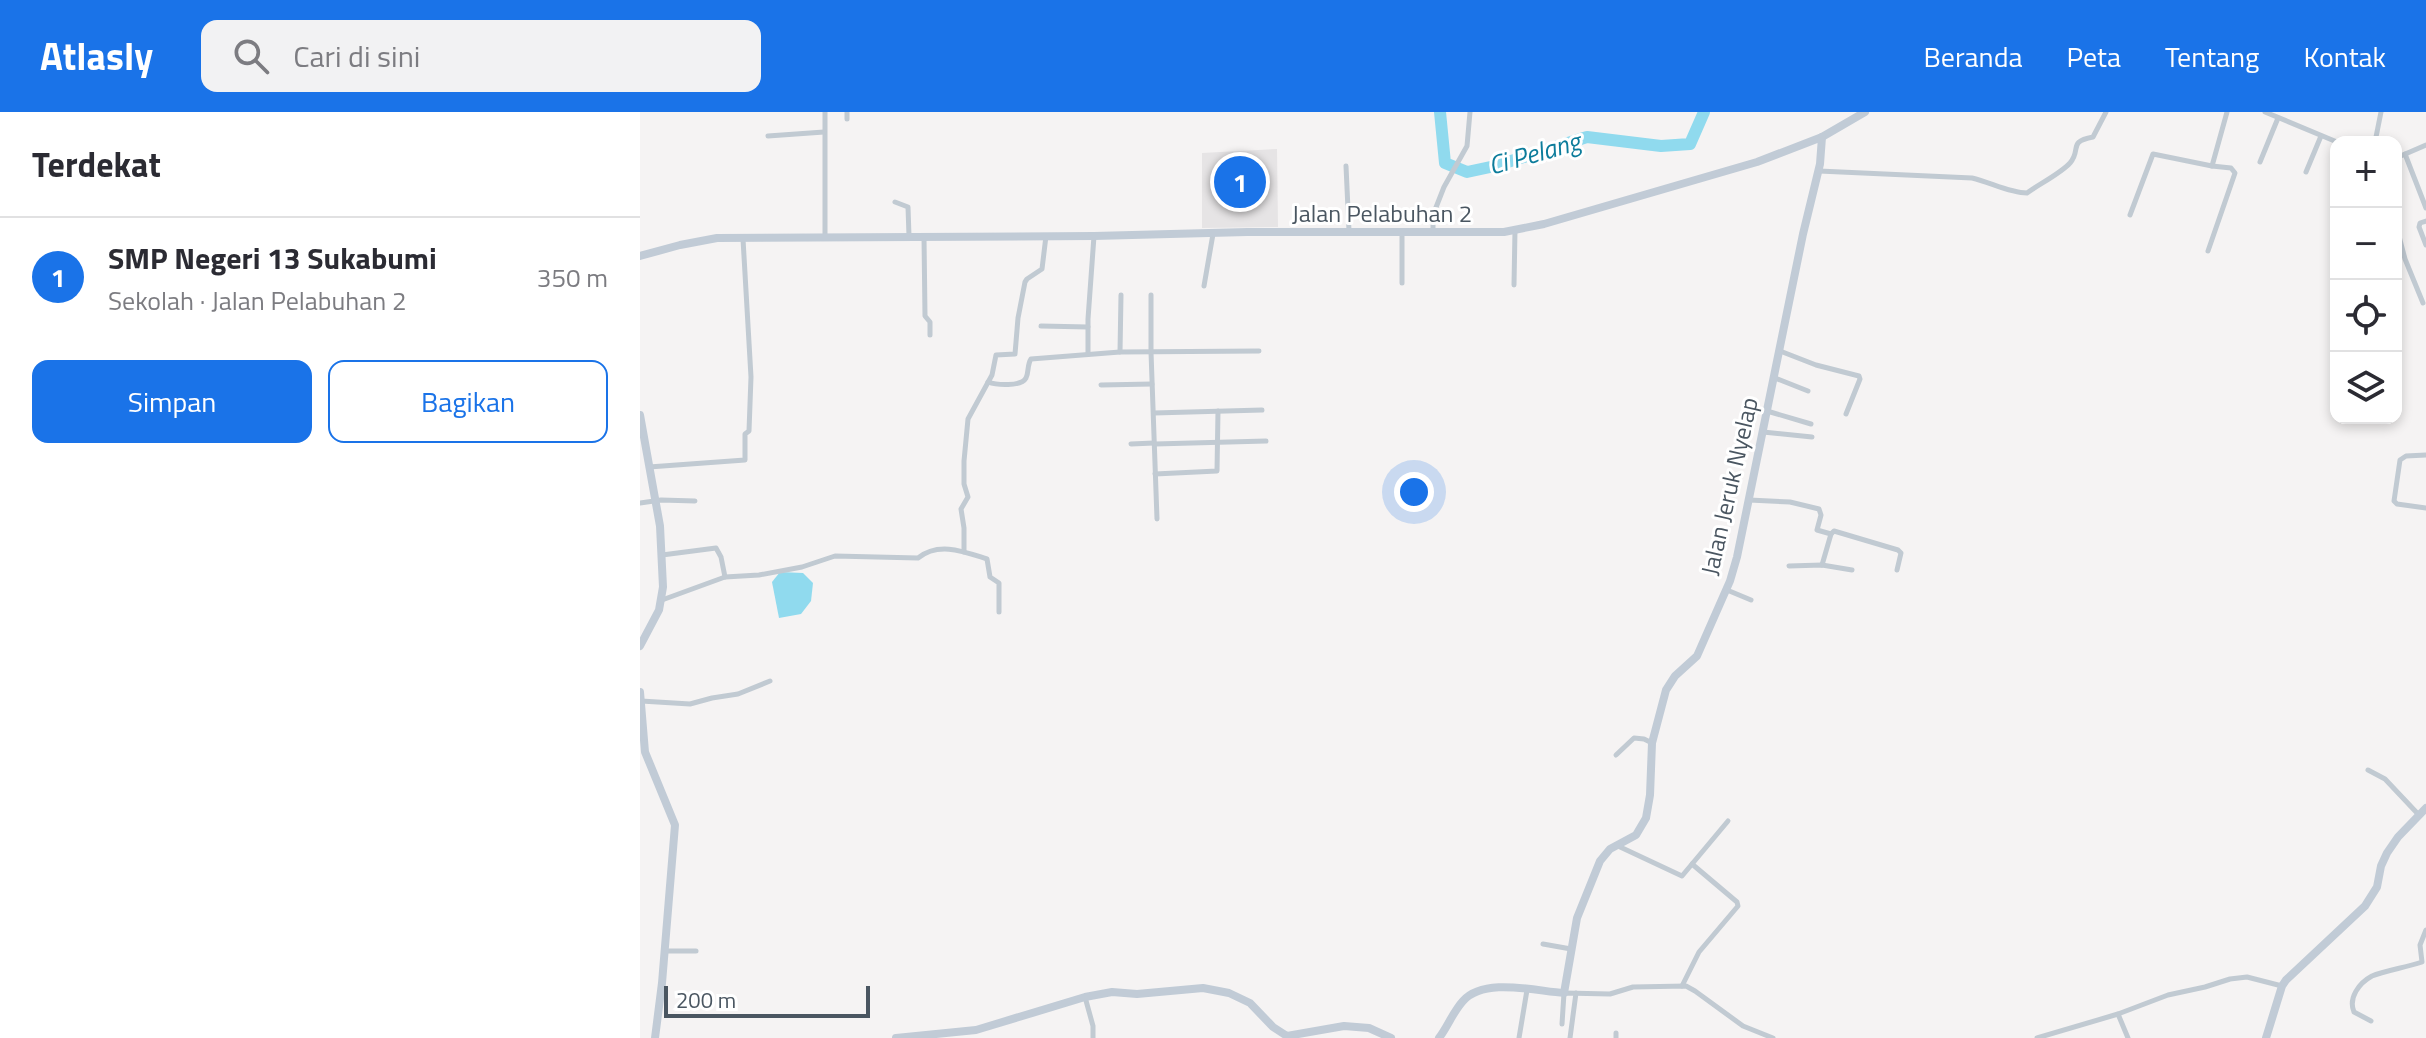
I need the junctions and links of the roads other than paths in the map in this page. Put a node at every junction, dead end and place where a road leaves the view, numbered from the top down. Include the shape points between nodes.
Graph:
1 (825, 112) edge
2 (1470, 112) edge
3 (1865, 112) edge
4 (2106, 112) edge
5 (2227, 112) edge
6 (2265, 112) edge
7 (2381, 112) edge
8 (2278, 118) junction
9 (824, 132) junction
10 (768, 136) dead end
11 (2321, 136) junction
12 (2376, 136) edge
13 (1822, 137) junction
14 (2330, 139) edge
15 (2426, 145) edge
16 (2405, 154) junction
17 (2402, 155) edge
18 (2260, 162) dead end
19 (1346, 166) dead end
20 (2212, 166) junction
21 (1818, 171) junction
22 (2306, 172) dead end
23 (895, 202) dead end
24 (2426, 208) edge
25 (2130, 215) dead end
26 (2426, 221) edge
27 (1515, 230) junction
28 (1349, 232) junction
29 (1402, 232) junction
30 (1433, 232) junction
31 (1213, 233) junction
32 (909, 236) junction
33 (924, 236) junction
34 (1046, 236) junction
35 (1094, 236) junction
36 (743, 238) junction
37 (825, 238) junction
38 (2426, 245) edge
39 (2402, 248) edge
40 (2208, 251) dead end
41 (640, 256) edge
42 (1402, 283) dead end
43 (1514, 285) dead end
44 (1204, 286) dead end
45 (1121, 295) dead end
46 (1151, 295) dead end
47 (2423, 303) dead end
48 (1041, 326) dead end
49 (1088, 327) junction
50 (930, 335) dead end
51 (1259, 351) dead end
52 (1780, 351) junction
53 (1120, 352) junction
54 (1151, 352) junction
55 (1088, 354) junction
56 (1775, 378) junction
57 (988, 382) junction
58 (1152, 384) junction
59 (1101, 385) dead end
60 (1808, 391) dead end
61 (1262, 410) dead end
62 (1218, 411) junction
63 (1767, 411) junction
64 (1154, 413) junction
65 (1846, 414) dead end
66 (640, 415) edge
67 (1811, 424) dead end
68 (1762, 431) junction
69 (1812, 437) dead end
70 (1266, 441) dead end
71 (1219, 443) junction
72 (1131, 444) dead end
73 (1155, 444) junction
74 (2426, 455) edge
75 (649, 467) junction
76 (1155, 474) junction
77 (1749, 500) junction
78 (654, 501) junction
79 (695, 501) dead end
80 (640, 503) edge
81 (2426, 508) edge
82 (1157, 519) dead end
83 (1831, 534) junction
84 (964, 552) junction
85 (662, 555) junction
86 (1822, 565) junction
87 (1789, 566) dead end
88 (1852, 570) dead end
89 (1897, 570) dead end
90 (725, 577) junction
91 (1726, 590) junction
92 (662, 600) junction
93 (1751, 600) dead end
94 (999, 612) dead end
95 (640, 646) edge
96 (770, 681) dead end
97 (641, 696) edge
98 (1652, 743) junction
99 (1616, 755) dead end
100 (2368, 770) dead end
101 (2426, 808) edge
102 (2418, 814) junction
103 (1728, 821) dead end
104 (1617, 845) junction
105 (1692, 864) junction
106 (2426, 930) edge
107 (1543, 944) dead end
108 (1572, 950) junction
109 (665, 951) junction
110 (696, 951) dead end
111 (2424, 961) edge
112 (1682, 986) junction
113 (2282, 986) junction
114 (1527, 990) junction
115 (1564, 993) junction
116 (1576, 993) junction
117 (1085, 997) junction
118 (2118, 1014) junction
119 (2371, 1021) dead end
120 (1562, 1024) dead end
121 (1379, 1036) edge
122 (655, 1038) edge
123 (896, 1038) edge
124 (1093, 1038) edge
125 (1391, 1038) edge
126 (1439, 1038) edge
127 (1519, 1038) edge
128 (1570, 1038) edge
129 (1773, 1038) edge
130 (2037, 1038) edge
131 (2128, 1038) edge
132 (2266, 1038) edge

1 - 9 street
2 - 30 street via 1467,146 1444,187 1433,215
3 - 13 street, Jalan Pelabuhan 2
4 - 21 street via 2093,137 2078,142 2071,162 2027,193 1972,178
5 - 20 street
6 - 8 street
7 - 12 street
8 - 11 street
8 - 18 street
9 - 10 street
9 - 37 street
11 - 14 street
11 - 22 street
13 - 21 street, Jalan Jeruk Nyelap
13 - 27 street, Jalan Pelabuhan 2 via 1757,162
15 - 16 street
16 - 17 street
16 - 24 street
19 - 28 street
20 - 25 street via 2153,154
20 - 40 street via 2235,173
21 - 52 street, Jalan Jeruk Nyelap
23 - 32 street via 908,207
26 - 38 street via 2419,225
27 - 30 street, Jalan Pelabuhan 2
27 - 43 street
28 - 29 street, Jalan Pelabuhan 2
28 - 31 street, Jalan Pelabuhan 2
29 - 30 street, Jalan Pelabuhan 2
29 - 42 street
31 - 35 street, Jalan Pelabuhan 2
31 - 44 street
32 - 33 street, Jalan Pelabuhan 2
32 - 37 street, Jalan Pelabuhan 2
33 - 34 street, Jalan Pelabuhan 2
33 - 50 street
34 - 35 street, Jalan Pelabuhan 2
34 - 57 street via 1042,269 1025,282 1015,354 996,355
35 - 49 street
36 - 37 street, Jalan Pelabuhan 2
36 - 41 street, Jalan Pelabuhan 2 via 699,241
36 - 75 street via 751,377 745,460
39 - 47 street
45 - 53 street
46 - 54 street
48 - 49 street
49 - 55 street
51 - 54 street
52 - 56 street, Jalan Jeruk Nyelap
52 - 65 street via 1859,376
53 - 54 street
53 - 55 street
54 - 58 street
55 - 57 street via 1031,359 1023,381 1000,386
56 - 60 street
56 - 63 street, Jalan Jeruk Nyelap
57 - 84 street via 968,419 968,497 961,509
58 - 59 street
58 - 64 street
61 - 62 street
62 - 64 street
62 - 71 street
63 - 67 street
63 - 68 street, Jalan Jeruk Nyelap
64 - 73 street
66 - 75 street
68 - 69 street
68 - 77 street, Jalan Jeruk Nyelap
70 - 71 street
71 - 73 street
71 - 76 street via 1216,472
72 - 73 street
73 - 76 street
74 - 81 street via 2400,460 2394,501
75 - 78 street
76 - 82 street
77 - 83 street via 1819,509 1816,530
77 - 91 street, Jalan Jeruk Nyelap
78 - 79 street
78 - 80 street
78 - 85 street
83 - 86 street
83 - 89 street via 1900,551
84 - 90 street via 939,549 918,558 842,555 802,567
84 - 94 street via 987,559 990,577 999,583
85 - 90 street via 716,548
85 - 92 street
86 - 87 street
86 - 88 street
90 - 92 street
91 - 93 street
91 - 98 street, Jalan Jeruk Nyelap via 1697,656 1668,685
92 - 95 street
96 - 97 street via 690,704
97 - 109 street via 644,746 675,825
98 - 99 street via 1634,738
98 - 104 street, Jalan Jeruk Nyelap via 1646,818 1636,835
100 - 102 street via 2385,779
101 - 102 street
102 - 113 street via 2387,853 2365,906
103 - 105 street
104 - 105 street via 1680,876
104 - 108 street, Jalan Jeruk Nyelap via 1595,872 1577,918
105 - 112 street via 1738,906 1699,952
106 - 111 street via 2420,945
107 - 108 street
108 - 115 street, Jalan Jeruk Nyelap
109 - 110 street
109 - 122 street
111 - 119 street via 2372,977 2354,993 2354,1012
112 - 116 street
112 - 129 street via 1743,1026
113 - 118 street via 2247,977 2230,979
113 - 132 street
114 - 115 street
114 - 126 street via 1475,991 1462,1001
114 - 127 street
115 - 116 street
115 - 120 street
116 - 128 street
117 - 121 street via 1212,988 1250,1003 1287,1036 1344,1026
117 - 123 street via 976,1030
117 - 124 street
118 - 130 street
118 - 131 street
121 - 125 street

